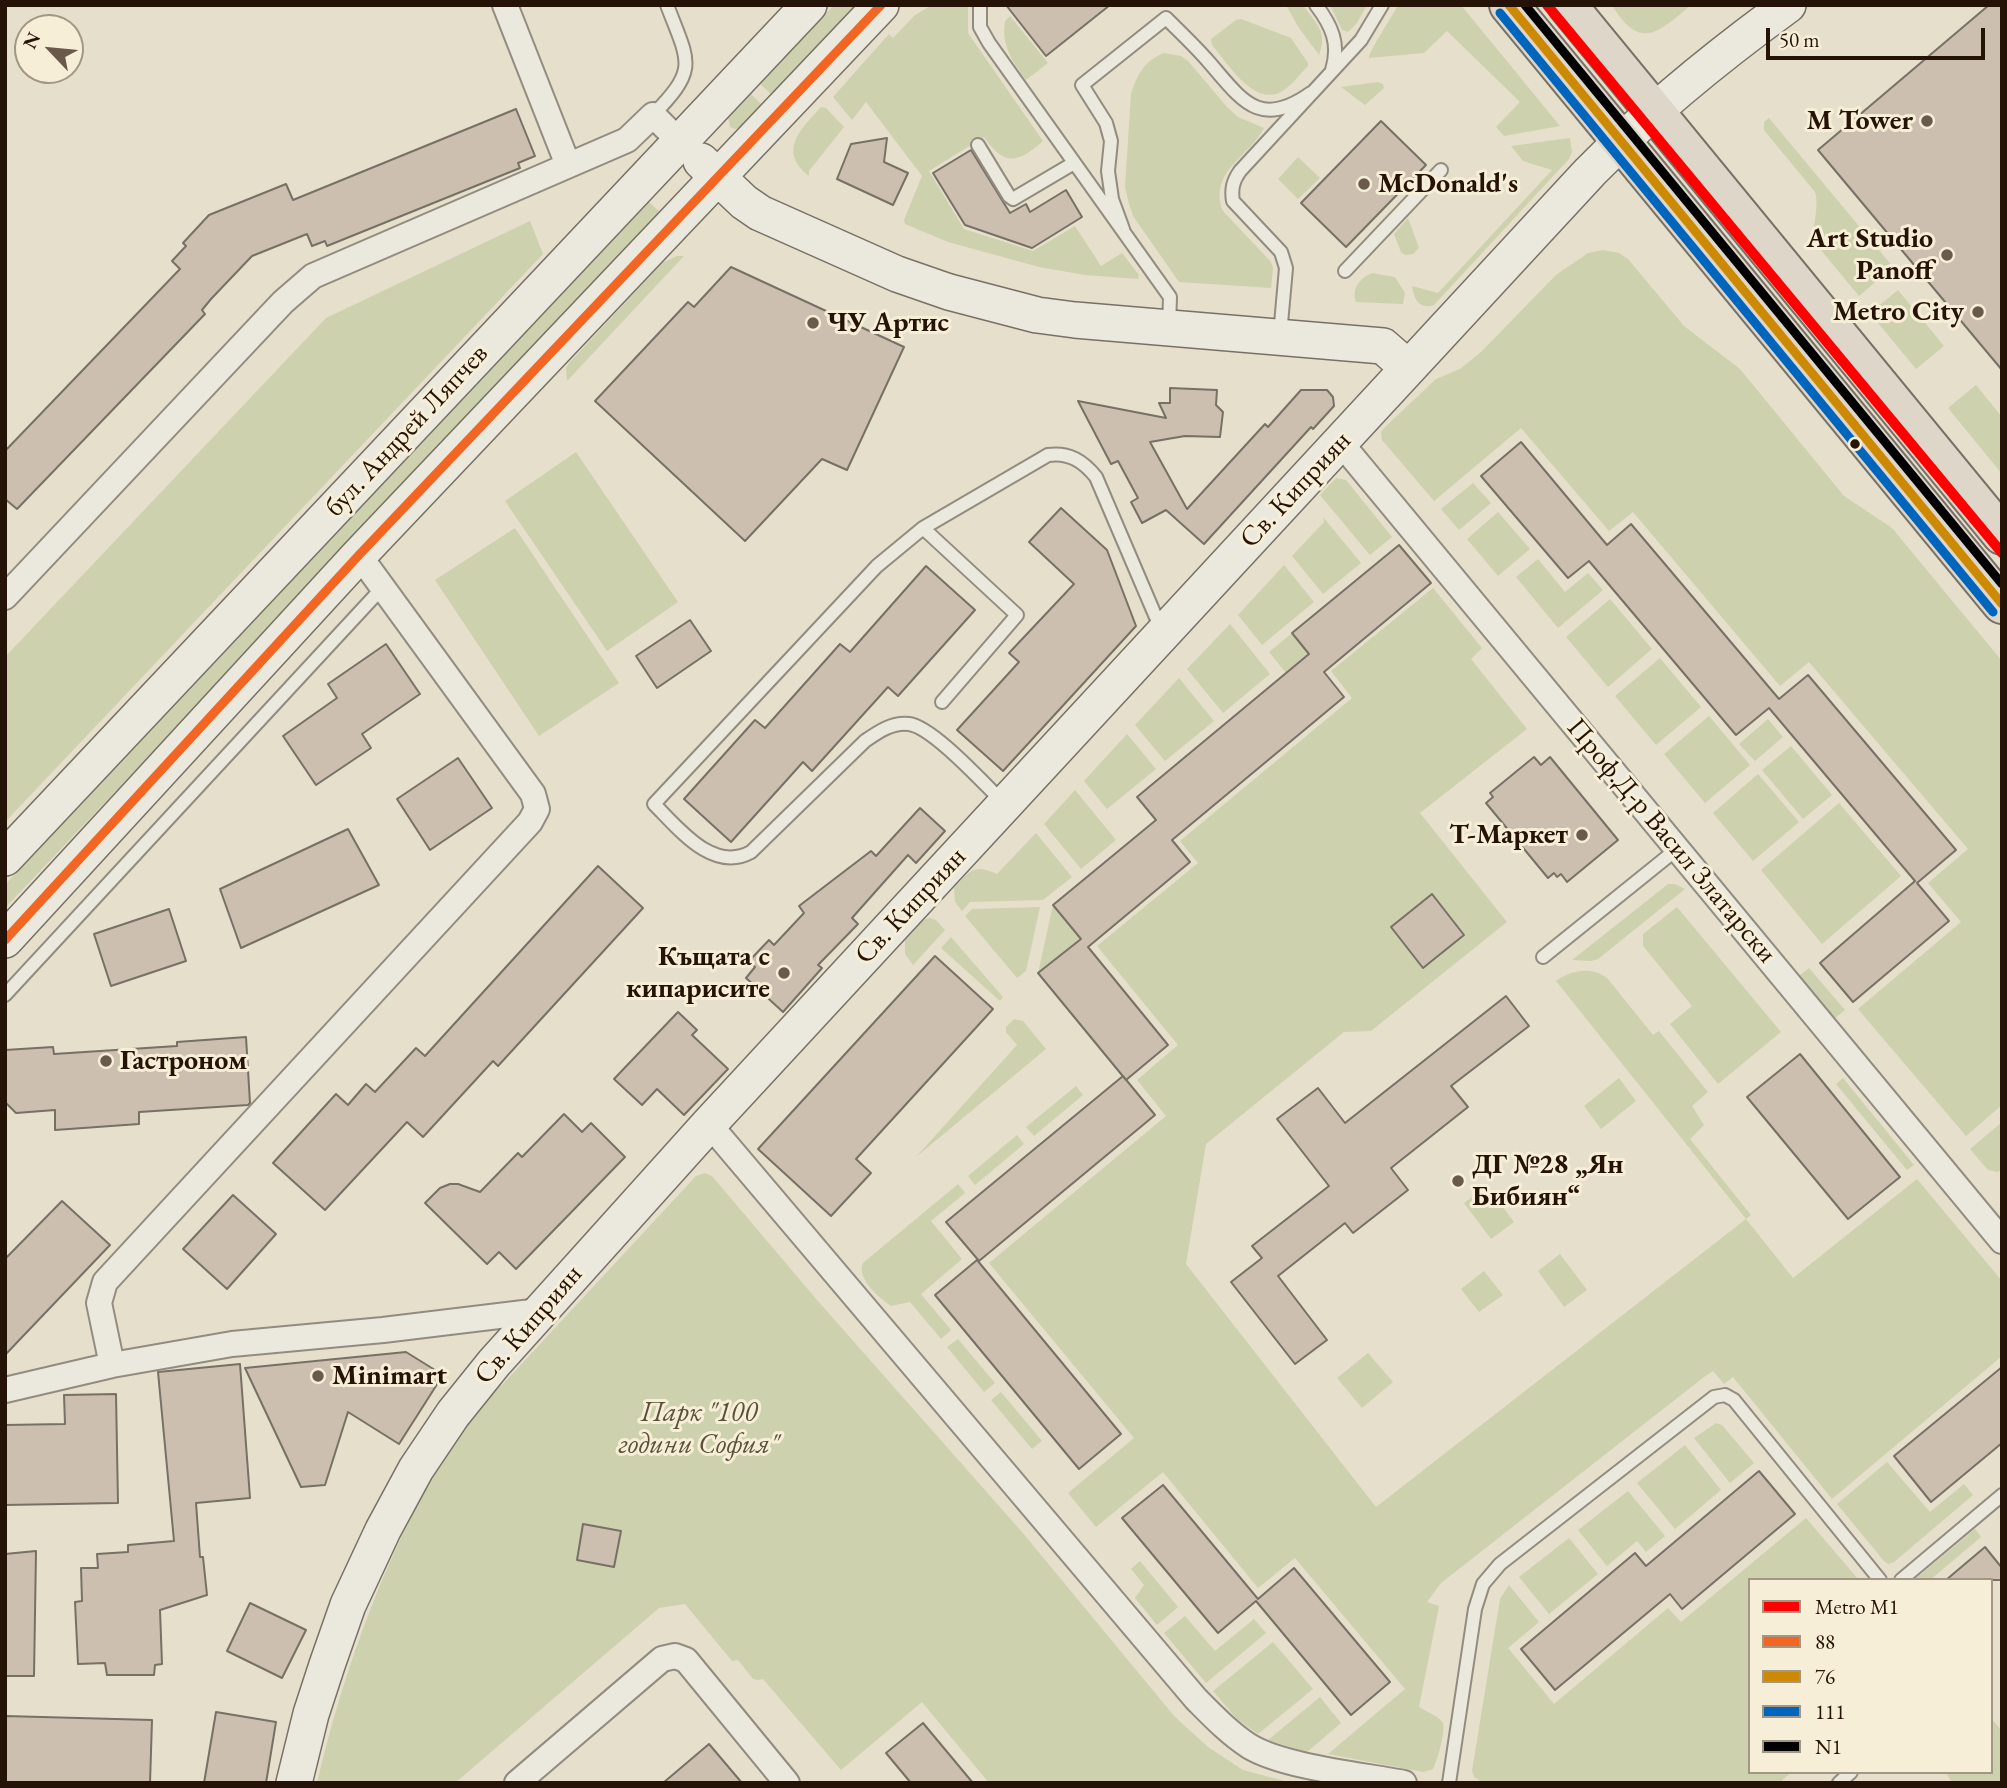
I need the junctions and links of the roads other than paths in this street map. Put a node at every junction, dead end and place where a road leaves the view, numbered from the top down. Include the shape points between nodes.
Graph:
1 (505, 5) edge
2 (667, 5) edge
3 (809, 5) edge
4 (881, 5) edge
5 (980, 5) edge
6 (1316, 5) edge
7 (1382, 5) edge
8 (1509, 5) edge
9 (1567, 5) edge
10 (1788, 5) edge
11 (1332, 71) junction
12 (1311, 93) junction
13 (1654, 111) junction
14 (653, 115) junction
15 (680, 142) junction
16 (1620, 143) junction
17 (978, 145) dead end
18 (1074, 163) junction
19 (568, 165) junction
20 (1441, 170) dead end
21 (718, 178) junction
22 (1124, 229) junction
23 (1345, 271) dead end
24 (1169, 328) junction
25 (1280, 337) junction
26 (1408, 368) junction
27 (1340, 442) junction
28 (923, 528) junction
29 (2002, 535) edge
30 (359, 555) junction
31 (383, 587) junction
32 (5, 597) edge
33 (2002, 604) edge
34 (1163, 634) junction
35 (942, 702) dead end
36 (1005, 804) junction
37 (1677, 849) junction
38 (5, 858) edge
39 (5, 940) edge
40 (1543, 957) dead end
41 (5, 995) edge
42 (709, 1124) junction
43 (2002, 1241) edge
44 (540, 1311) junction
45 (112, 1365) junction
46 (5, 1390) edge
47 (2002, 1495) edge
48 (1878, 1578) edge
49 (1902, 1578) edge
50 (294, 1783) edge
51 (517, 1783) edge
52 (787, 1783) edge
53 (1404, 1783) edge
54 (1449, 1783) edge

1 - 19 street
2 - 14 lane via 686,56 685,74
3 - 15 street, бул. Андрей Ляпчев
4 - 21 street, бул. Андрей Ляпчев
5 - 18 lane via 980,27 989,43
6 - 11 lane via 1336,39
7 - 11 lane via 1361,40
8 - 16 main road
9 - 13 main road
10 - 13 street, Св. Киприян
11 - 12 lane
12 - 22 lane via 1283,110 1248,103 1166,18 1082,85 1106,123 1111,141 1111,189
12 - 25 lane via 1240,171 1231,191 1239,210 1281,252 1286,268
13 - 16 street, Св. Киприян
13 - 29 main road
14 - 15 street
14 - 19 street via 626,140
15 - 21 street
15 - 38 street, бул. Андрей Ляпчев
16 - 26 street, Св. Киприян
16 - 33 main road
17 - 18 lane via 1013,199
18 - 22 lane
19 - 32 street via 329,268 299,287
20 - 23 lane
21 - 24 street via 760,213 949,292 1037,315
21 - 30 street, бул. Андрей Ляпчев
22 - 24 lane via 1170,297
24 - 25 street
25 - 26 street via 1383,346
26 - 27 street, Св. Киприян
27 - 34 street, Св. Киприян
27 - 37 street, Проф.Д-р Васил Златарски
28 - 34 lane via 1048,455 1062,453 1074,458 1096,477
28 - 35 lane via 1017,615
28 - 36 lane via 877,566 654,804 694,843 715,855 741,857 864,741 880,730 911,724 939,741
30 - 31 street
30 - 39 street, бул. Андрей Ляпчев
31 - 41 lane
31 - 45 street via 533,794 537,809 530,822 106,1282 99,1303
34 - 36 street, Св. Киприян
36 - 42 street, Св. Киприян
37 - 40 lane
37 - 43 street, Проф.Д-р Васил Златарски
42 - 44 street, Св. Киприян
42 - 53 street via 1216,1720 1252,1748 1274,1756
44 - 45 street via 232,1344
44 - 50 street, Св. Киприян via 453,1414 383,1530 348,1605 311,1714
45 - 46 street
47 - 49 lane
48 - 54 lane via 1734,1400 1725,1395 1714,1397 1500,1564 1483,1584 1475,1609
51 - 52 street via 662,1659 675,1656 686,1660

